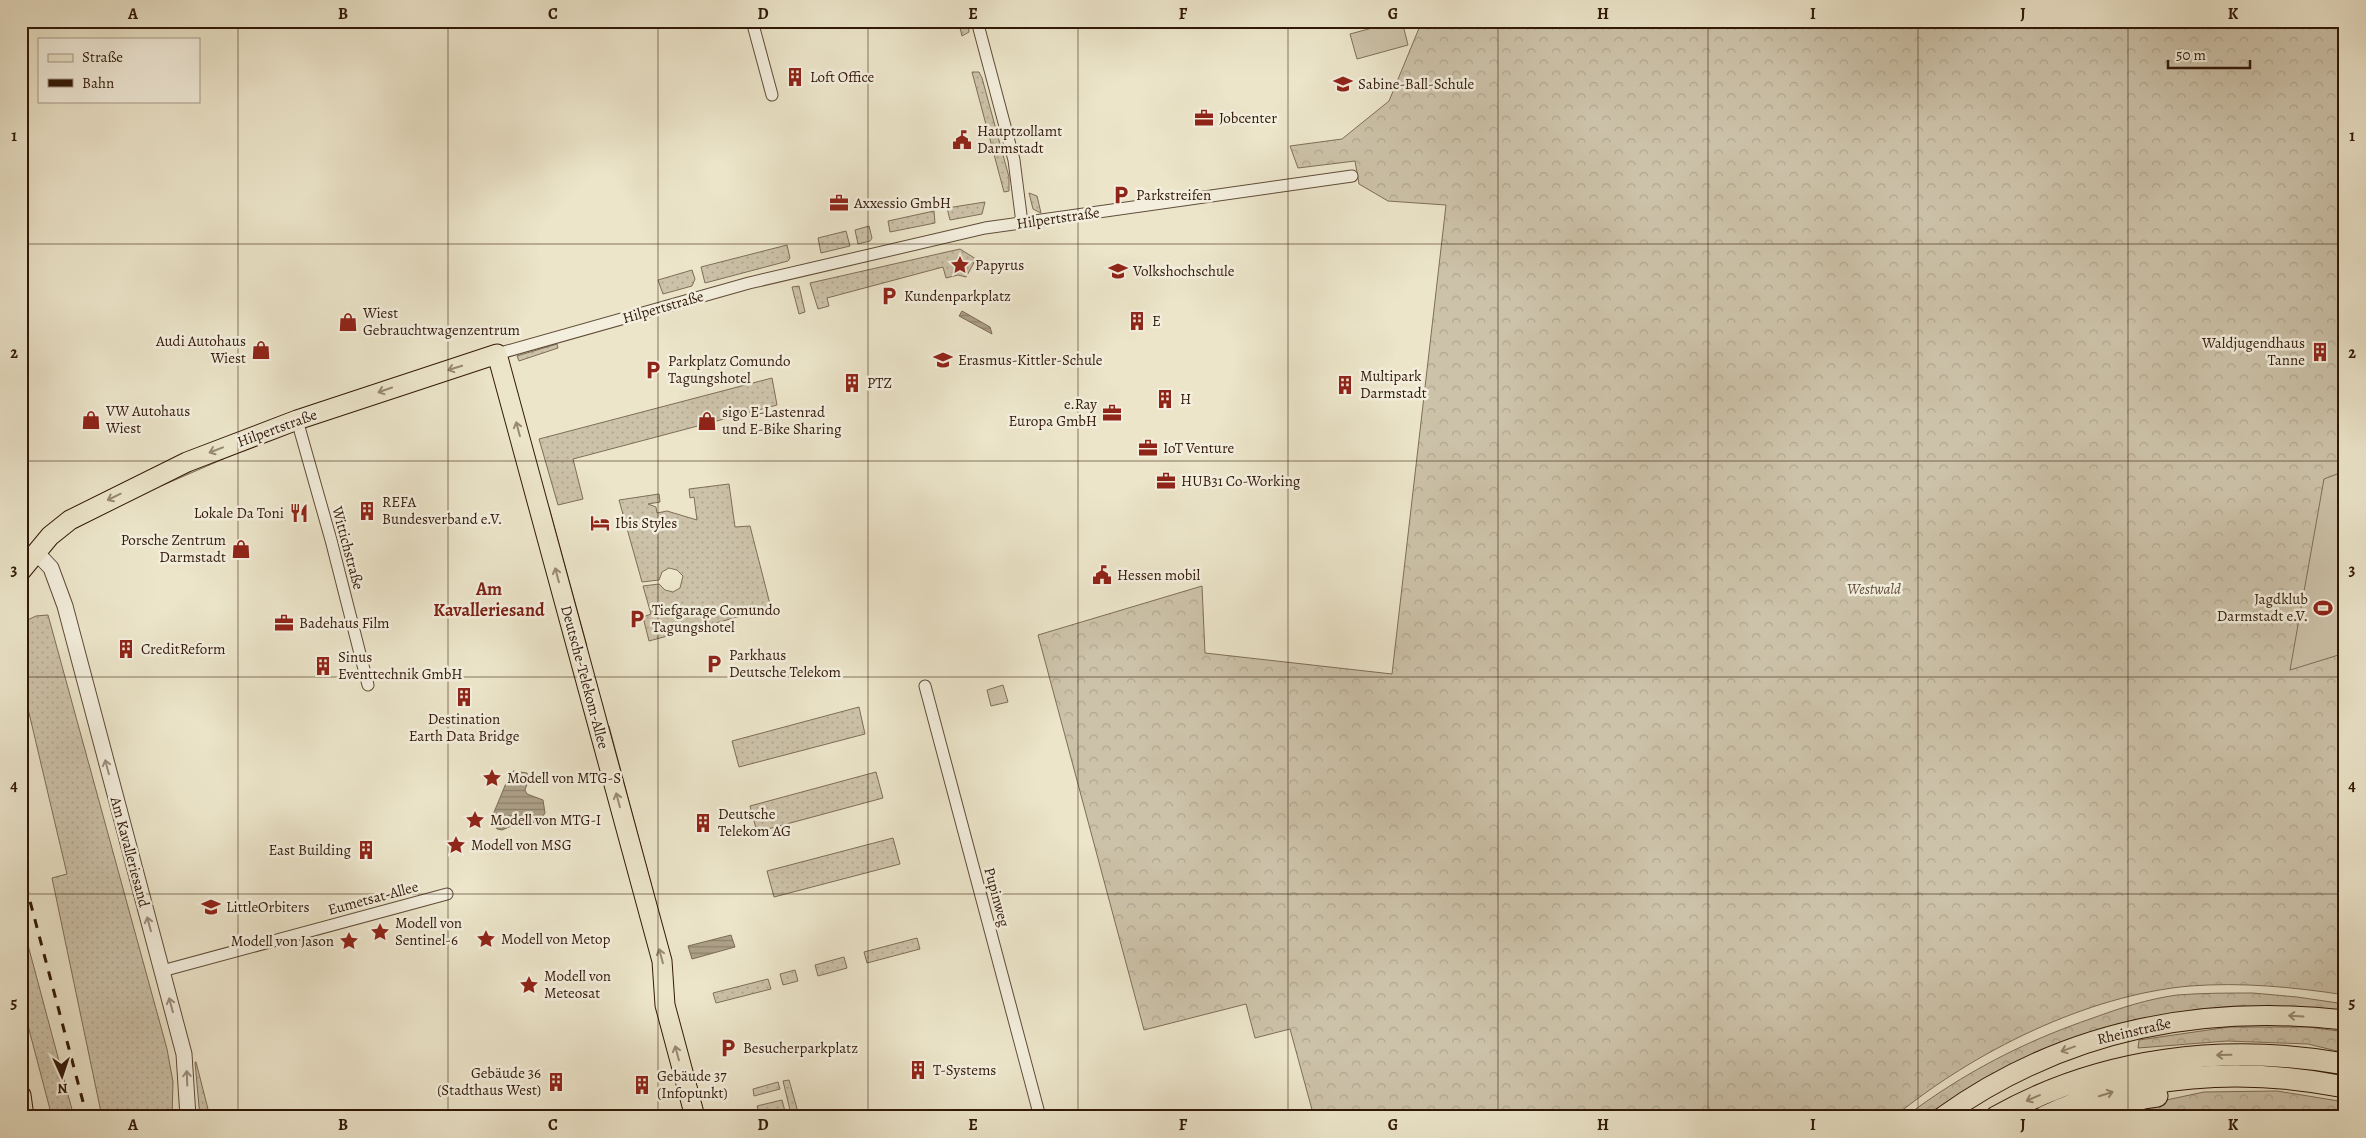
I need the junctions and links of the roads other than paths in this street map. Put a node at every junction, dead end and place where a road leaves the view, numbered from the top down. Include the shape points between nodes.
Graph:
1 (752, 21) edge
2 (976, 21) edge
3 (772, 96) dead end
4 (1352, 176) dead end
5 (1022, 223) junction
6 (497, 354) junction
7 (297, 420) junction
8 (28, 562) edge
9 (368, 685) dead end
10 (925, 686) dead end
11 (447, 894) dead end
12 (162, 971) junction
13 (2345, 1020) edge
14 (2345, 1064) edge
15 (2312, 1081) junction
16 (2345, 1087) edge
17 (21, 1095) edge
18 (24, 1117) edge
19 (188, 1117) edge
20 (695, 1117) edge
21 (1040, 1117) edge
22 (1942, 1117) edge
23 (1996, 1117) edge
24 (2044, 1117) edge
25 (2099, 1117) edge

1 - 3 street
2 - 5 street via 1014,160
4 - 5 street, Hilpertstraße
5 - 6 street, Hilpertstraße via 985,228 749,283
6 -> 7 main road, Hilpertstraße
20 -> 6 main road, Deutsche-Telekom-Allee via 665,1005 662,961
7 -> 8 main road, Hilpertstraße via 187,462 88,510 60,527
7 - 9 street, Wittichstraße
12 -> 8 street, Am Kavalleriesand via 60,589
10 - 21 street, Pupinweg
11 - 12 street, Eumetsat-Allee
19 -> 12 street, Am Kavalleriesand via 184,1054
13 -> 22 main road, Rheinstraße via 2284,1015 2220,1016 2117,1033 2054,1054 2020,1070
14 -> 23 highway via 2264,1055 2142,1062 2068,1084
15 - 16 highway
24 -> 15 highway via 2112,1092 2170,1080 2211,1076
15 - 25 highway via 2202,1087 2143,1098
17 - 18 main road

